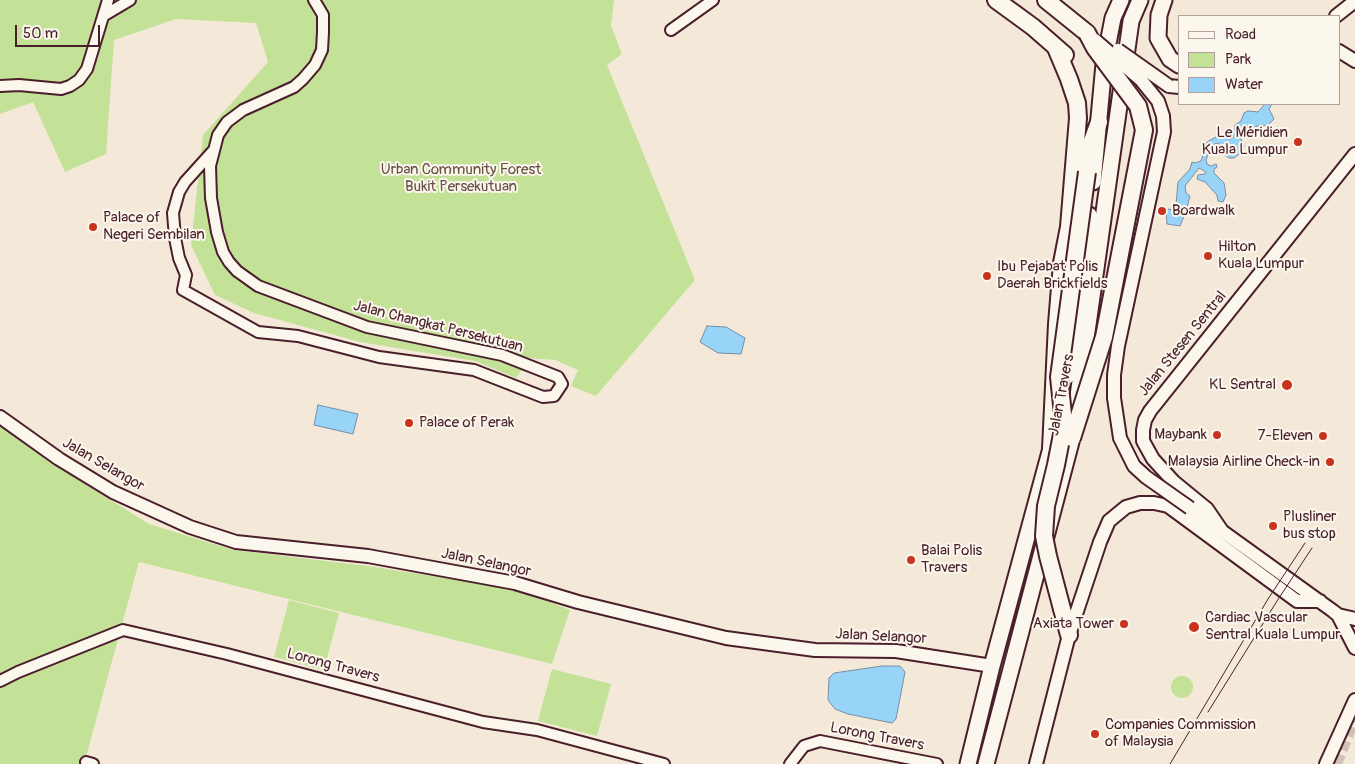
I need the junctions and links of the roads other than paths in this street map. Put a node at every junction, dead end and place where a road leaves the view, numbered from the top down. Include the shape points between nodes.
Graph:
1 (108, 0) edge
2 (130, 0) edge
3 (314, 0) edge
4 (713, 0) edge
5 (996, 0) edge
6 (1046, 0) edge
7 (1121, 0) edge
8 (1140, 0) edge
9 (1164, 0) edge
10 (1355, 1) edge
11 (1337, 15) edge
12 (103, 16) junction
13 (671, 30) dead end
14 (1087, 33) junction
15 (1056, 48) junction
16 (1340, 52) edge
17 (1355, 61) edge
18 (1178, 64) edge
19 (0, 86) edge
20 (1178, 87) edge
21 (1099, 122) junction
22 (213, 152) junction
23 (1355, 154) edge
24 (1087, 155) junction
25 (0, 417) edge
26 (1072, 438) junction
27 (1051, 448) junction
28 (1222, 531) junction
29 (1320, 601) junction
30 (1338, 615) junction
31 (1355, 619) edge
32 (1069, 635) junction
33 (1355, 648) edge
34 (1015, 656) junction
35 (992, 666) junction
36 (0, 681) edge
37 (1355, 700) edge
38 (664, 764) edge
39 (790, 764) edge
40 (937, 764) edge
41 (968, 764) edge
42 (986, 764) edge
43 (995, 764) edge
44 (1036, 764) edge
45 (1326, 764) edge

1 - 12 street
2 - 12 street
3 - 22 street, Jalan Changkat Persekutuan via 323,15 322,50 315,65 294,87 243,110 227,122 218,135
4 - 13 street
5 - 15 main road via 1034,27
6 - 14 main road
7 - 21 main road, Jalan Travers via 1113,18 1104,64
8 - 26 main road, Jalan Travers via 1132,21
9 - 18 main road via 1159,15 1158,38 1170,59
10 - 11 street
12 - 19 street via 87,69 79,80 61,89
14 - 20 street, bridge via 1104,41 1169,86
14 - 26 main road, bridge via 1138,106 1144,130 1104,337
14 - 28 street, Jalan Stesen Sentral, bridge via 1141,80 1158,101 1164,132 1118,346 1114,398 1120,438 1134,466
15 - 24 main road via 1071,64 1083,90
15 - 27 main road via 1077,103 1078,118 1070,227 1062,262
16 - 17 street
21 - 24 main road
21 - 27 main road, Jalan Travers via 1077,316
22 - 22 street, Jalan Changkat Persekutuan via 184,182 173,213 179,258 186,275 183,290 258,332 298,336 379,357 474,370 543,397 554,396 562,384 558,377 502,355 367,327 258,286 237,271 229,262 217,232 211,198
23 - 28 street, Jalan Stesen Sentral via 1144,420 1143,441 1153,458 1174,482 1207,510
24 - 32 main road, bridge via 1059,377 1064,424 1046,506 1044,536
25 - 35 street, Jalan Selangor via 58,459 113,492 190,527 236,542 368,556 515,583 726,638 814,650 896,651
26 - 34 main road, Jalan Travers
27 - 35 main road, Jalan Travers
28 - 29 street, Jalan Stesen Sentral
29 - 30 street, Jalan Stesen Sentral
29 - 32 street via 1297,601 1168,506 1140,503 1126,508 1109,521
30 - 31 street, Jalan Stesen Sentral
30 - 33 street, Jalan Stesen Sentral
32 - 44 street
34 - 42 main road, Jalan Travers
34 - 43 main road
35 - 41 main road, Jalan Travers
36 - 38 street, Lorong Travers via 123,630 483,722 537,730
37 - 45 street
39 - 40 street, Lorong Travers via 804,746 820,741

